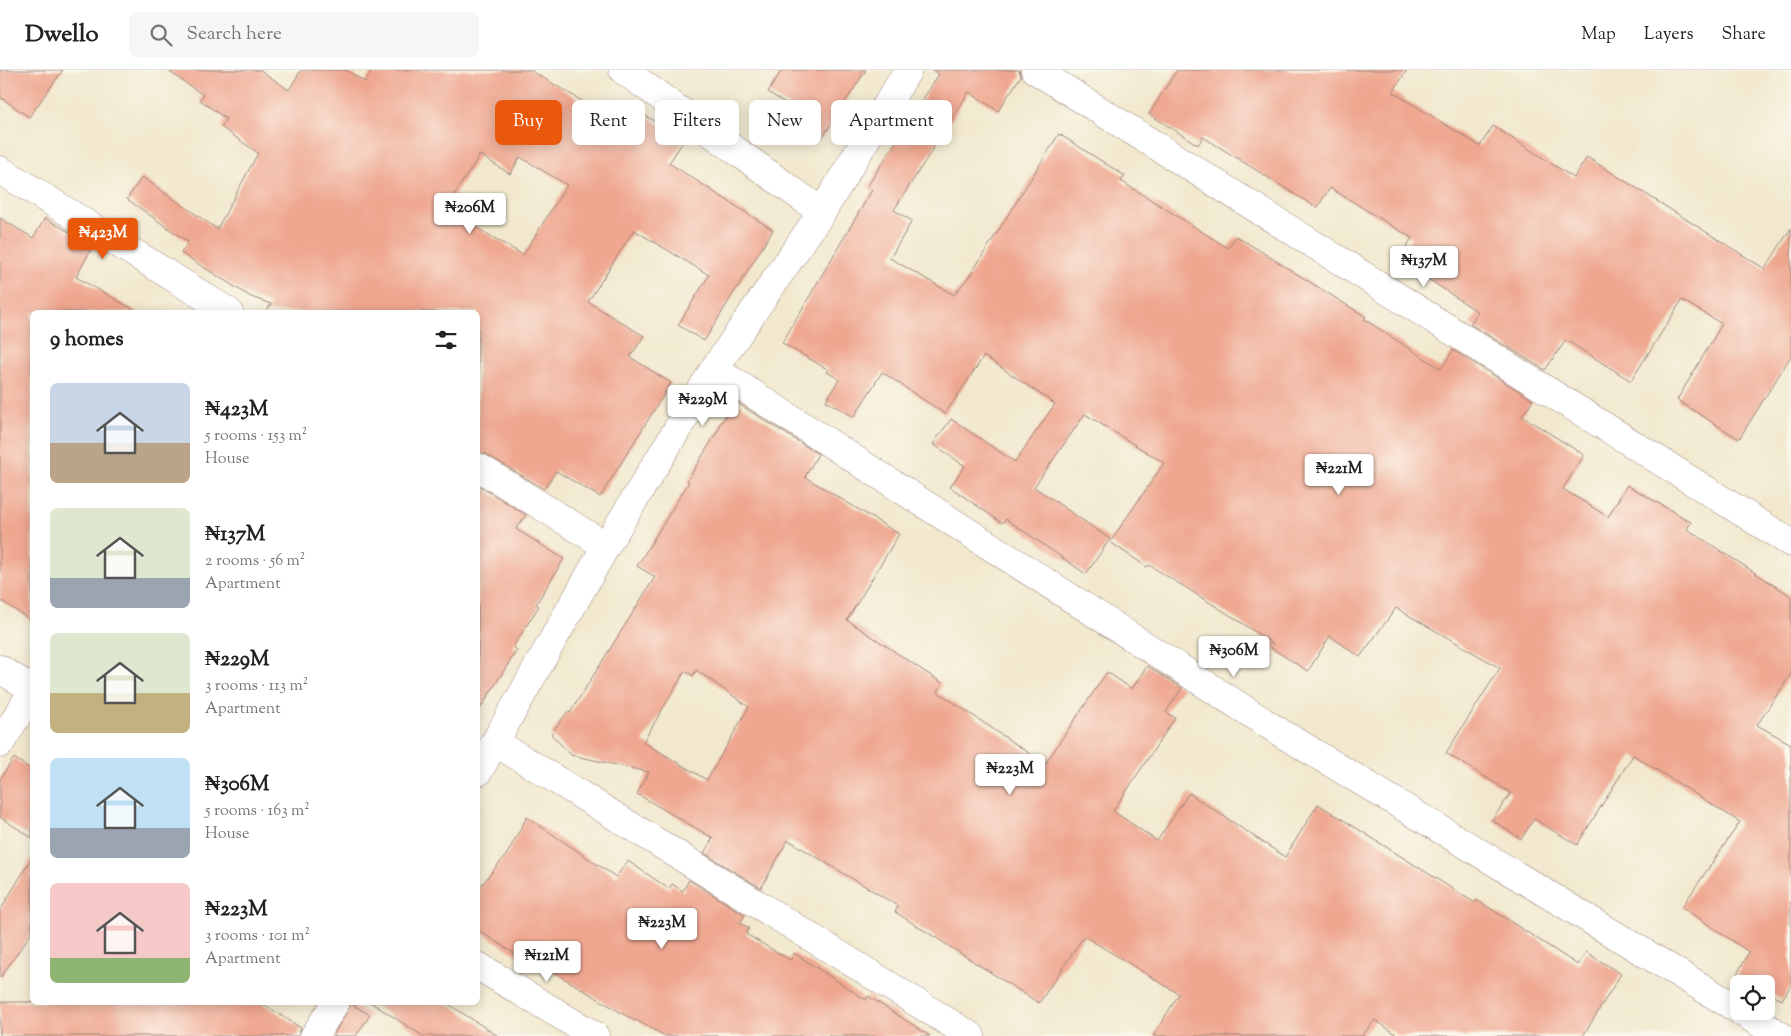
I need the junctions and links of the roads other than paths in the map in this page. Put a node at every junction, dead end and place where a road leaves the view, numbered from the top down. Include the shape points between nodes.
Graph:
1 (622, 70) edge
2 (908, 70) edge
3 (1035, 70) edge
4 (0, 170) edge
5 (822, 212) junction
6 (226, 310) edge
7 (714, 369) junction
8 (480, 467) edge
9 (1791, 543) edge
10 (606, 546) junction
11 (0, 669) edge
12 (30, 690) edge
13 (30, 694) edge
14 (496, 742) junction
15 (0, 744) edge
16 (480, 769) edge
17 (480, 967) edge
18 (334, 1005) edge
19 (1730, 1005) edge
20 (1755, 1020) edge
21 (314, 1036) edge
22 (595, 1036) edge
23 (971, 1036) edge
24 (1781, 1036) edge

1 - 5 street
2 - 5 street
3 - 9 street
4 - 6 street
5 - 7 street
7 - 10 street
7 - 19 street via 1278,732
8 - 10 street
10 - 14 street
11 - 12 street
13 - 15 street
14 - 16 street
14 - 23 street
17 - 22 street
18 - 21 street
20 - 24 street

